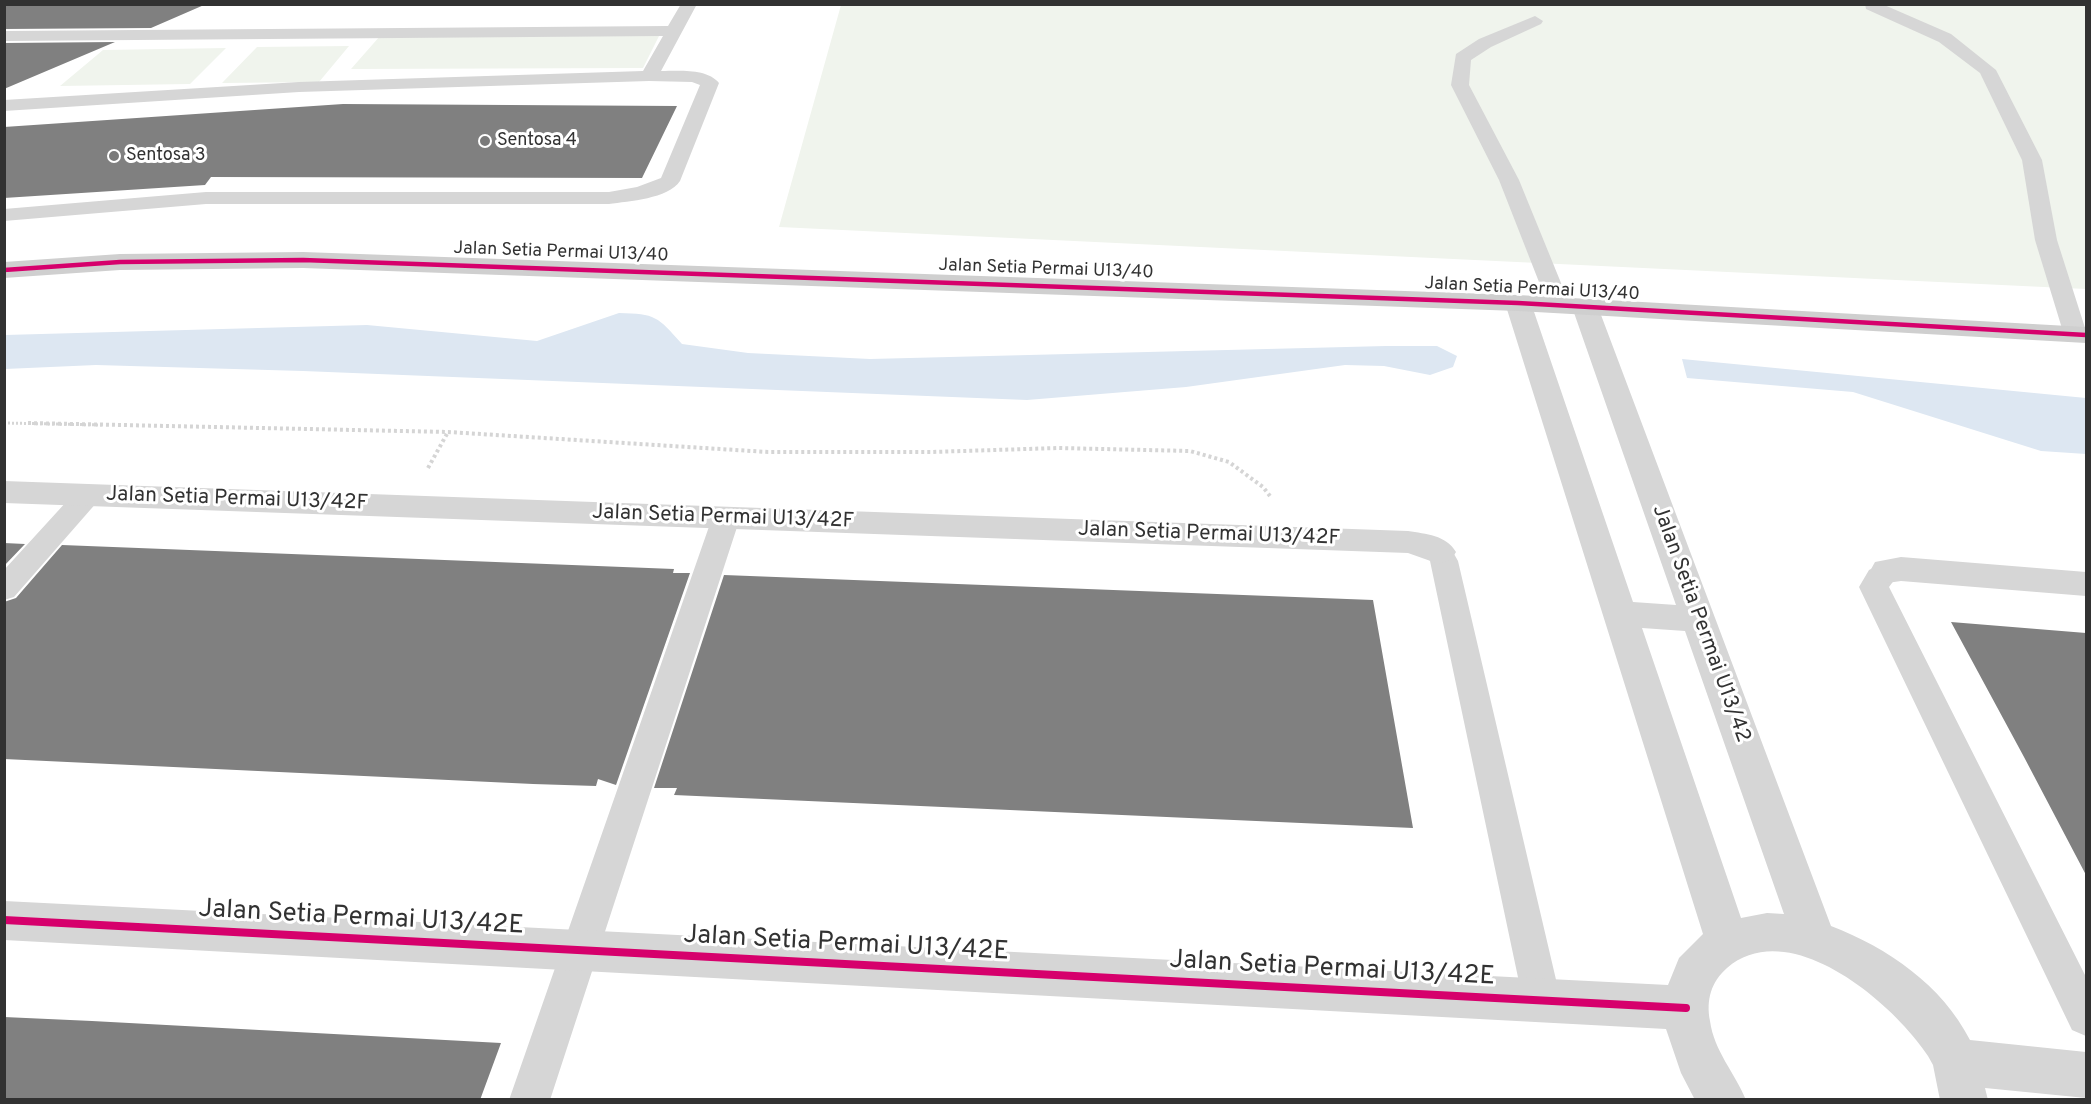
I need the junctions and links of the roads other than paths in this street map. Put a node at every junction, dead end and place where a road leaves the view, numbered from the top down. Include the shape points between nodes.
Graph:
1 (689, 4) edge
2 (1872, 6) edge
3 (1535, 21) dead end
4 (674, 31) junction
5 (4, 36) edge
6 (650, 76) junction
7 (4, 106) edge
8 (4, 216) edge
9 (4, 270) edge
10 (1518, 303) junction
11 (1572, 306) junction
12 (2081, 335) edge
13 (4, 492) edge
14 (88, 495) junction
15 (726, 518) junction
16 (1439, 552) joint
17 (1887, 571) joint
18 (2086, 584) edge
19 (4, 589) edge
20 (1618, 614) junction
21 (1697, 619) junction
22 (4, 920) edge
23 (1815, 940) junction
24 (1727, 941) junction
25 (581, 950) junction
26 (1542, 1001) junction
27 (1686, 1008) junction
28 (2086, 1017) edge
29 (2086, 1075) edge
30 (1960, 1081) edge
31 (529, 1100) edge
32 (1723, 1100) edge

1 - 4 lane
2 - 12 lane via 1945,38 1987,70 2032,160 2046,240
3 - 11 lane via 1462,58 1460,85
4 - 5 lane
4 - 6 lane
6 - 7 lane via 299,87
6 - 8 lane via 695,77 710,83 670,181 634,194 609,198 206,198
9 - 10 street, Jalan Setia Permai U13/40 via 120,262 303,260
10 - 11 street, Jalan Setia Permai U13/40
10 - 20 street
11 - 12 street, Jalan Setia Permai U13/40
11 - 21 street, Jalan Setia Permai U13/42
13 - 14 street, Jalan Setia Permai U13/42F
14 - 15 street, Jalan Setia Permai U13/42F
14 - 19 lane
15 - 16 street, Jalan Setia Permai U13/42F via 1419,543
15 - 25 lane
16 - 26 lane
17 - 18 street
17 - 28 lane via 1874,587
20 - 21 street
20 - 24 street
21 - 23 street, Jalan Setia Permai U13/42
22 - 25 street, Jalan Setia Permai U13/42E
23 - 24 street via 1783,934
23 - 30 street via 1858,958 1898,987 1932,1022
24 - 27 street via 1706,957 1691,980
25 - 26 street, Jalan Setia Permai U13/42E
25 - 31 lane
26 - 27 street, Jalan Setia Permai U13/42E
27 - 32 street via 1691,1040
29 - 30 street

